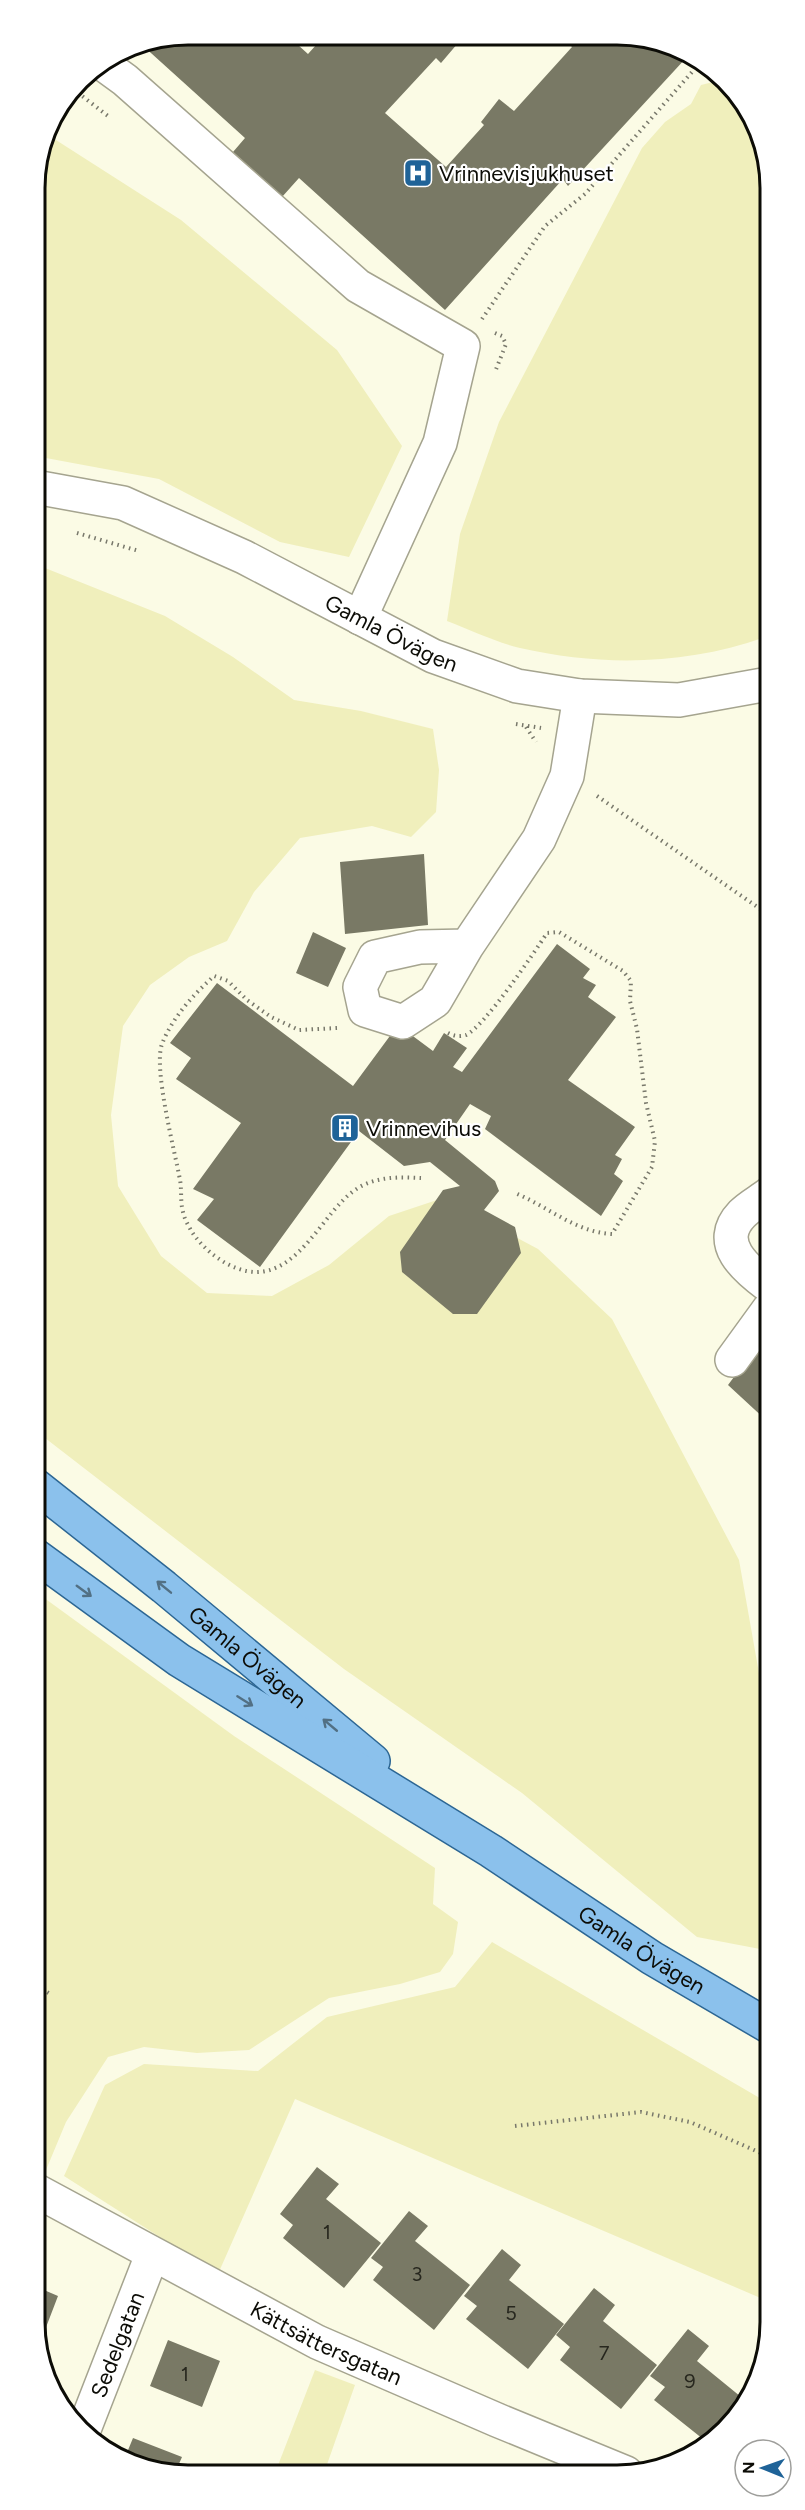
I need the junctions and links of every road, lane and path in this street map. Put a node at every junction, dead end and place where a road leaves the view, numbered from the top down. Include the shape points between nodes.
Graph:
1 (109, 69) edge
2 (696, 69) edge
3 (80, 94) edge
4 (110, 117) dead end
5 (463, 346) junction
6 (45, 489) edge
7 (360, 618) junction
8 (760, 685) edge
9 (580, 696) junction
10 (567, 776) junction
11 (760, 909) edge
12 (467, 946) junction
13 (403, 1022) junction
14 (339, 1028) dead end
15 (421, 1178) dead end
16 (515, 1193) dead end
17 (760, 1201) edge
18 (760, 1280) edge
19 (760, 1321) edge
20 (732, 1360) dead end
21 (45, 1493) edge
22 (45, 1563) edge
23 (454, 1831) junction
24 (45, 1991) edge
25 (52, 1995) dead end
26 (760, 2021) edge
27 (515, 2126) dead end
28 (760, 2153) edge
29 (45, 2195) edge
30 (152, 2255) junction
31 (87, 2423) edge
32 (607, 2465) edge

1 - 5 street via 358,285
2 - 5 path via 585,194 545,226
3 - 4 path
5 - 7 street via 440,443
6 - 7 street, Gamla Övägen via 123,503 244,557
7 - 9 street, Gamla Övägen via 433,656 518,686
8 - 9 street, Gamla Övägen via 679,700
9 - 10 street
10 - 11 path
10 - 12 street via 539,838
12 - 13 street via 435,1001
12 - 13 street via 420,947 375,957 360,987 365,1010
13 - 16 path via 457,1037 468,1034 547,933 559,932 623,971 631,981 630,1001 655,1142 652,1167 642,1187 612,1234 592,1233
14 - 15 path via 299,1030 271,1017 228,981 214,976 177,1016 161,1046 161,1075 183,1212 193,1233 216,1257 238,1269 275,1269 304,1246 354,1190 374,1180
17 - 18 street via 741,1215 733,1231 733,1250 745,1269
19 - 20 street
23 -> 21 main road, Gamla Övägen via 164,1587
22 -> 23 main road, Gamla Övägen via 179,1660
23 - 26 main road, Gamla Övägen via 491,1851 652,1958
24 - 25 path
27 - 28 path via 641,2112 690,2122
29 - 30 street, Kättsättersgatan
30 - 31 street, Sedelgatan
30 - 32 street, Kättsättersgatan via 371,2367

